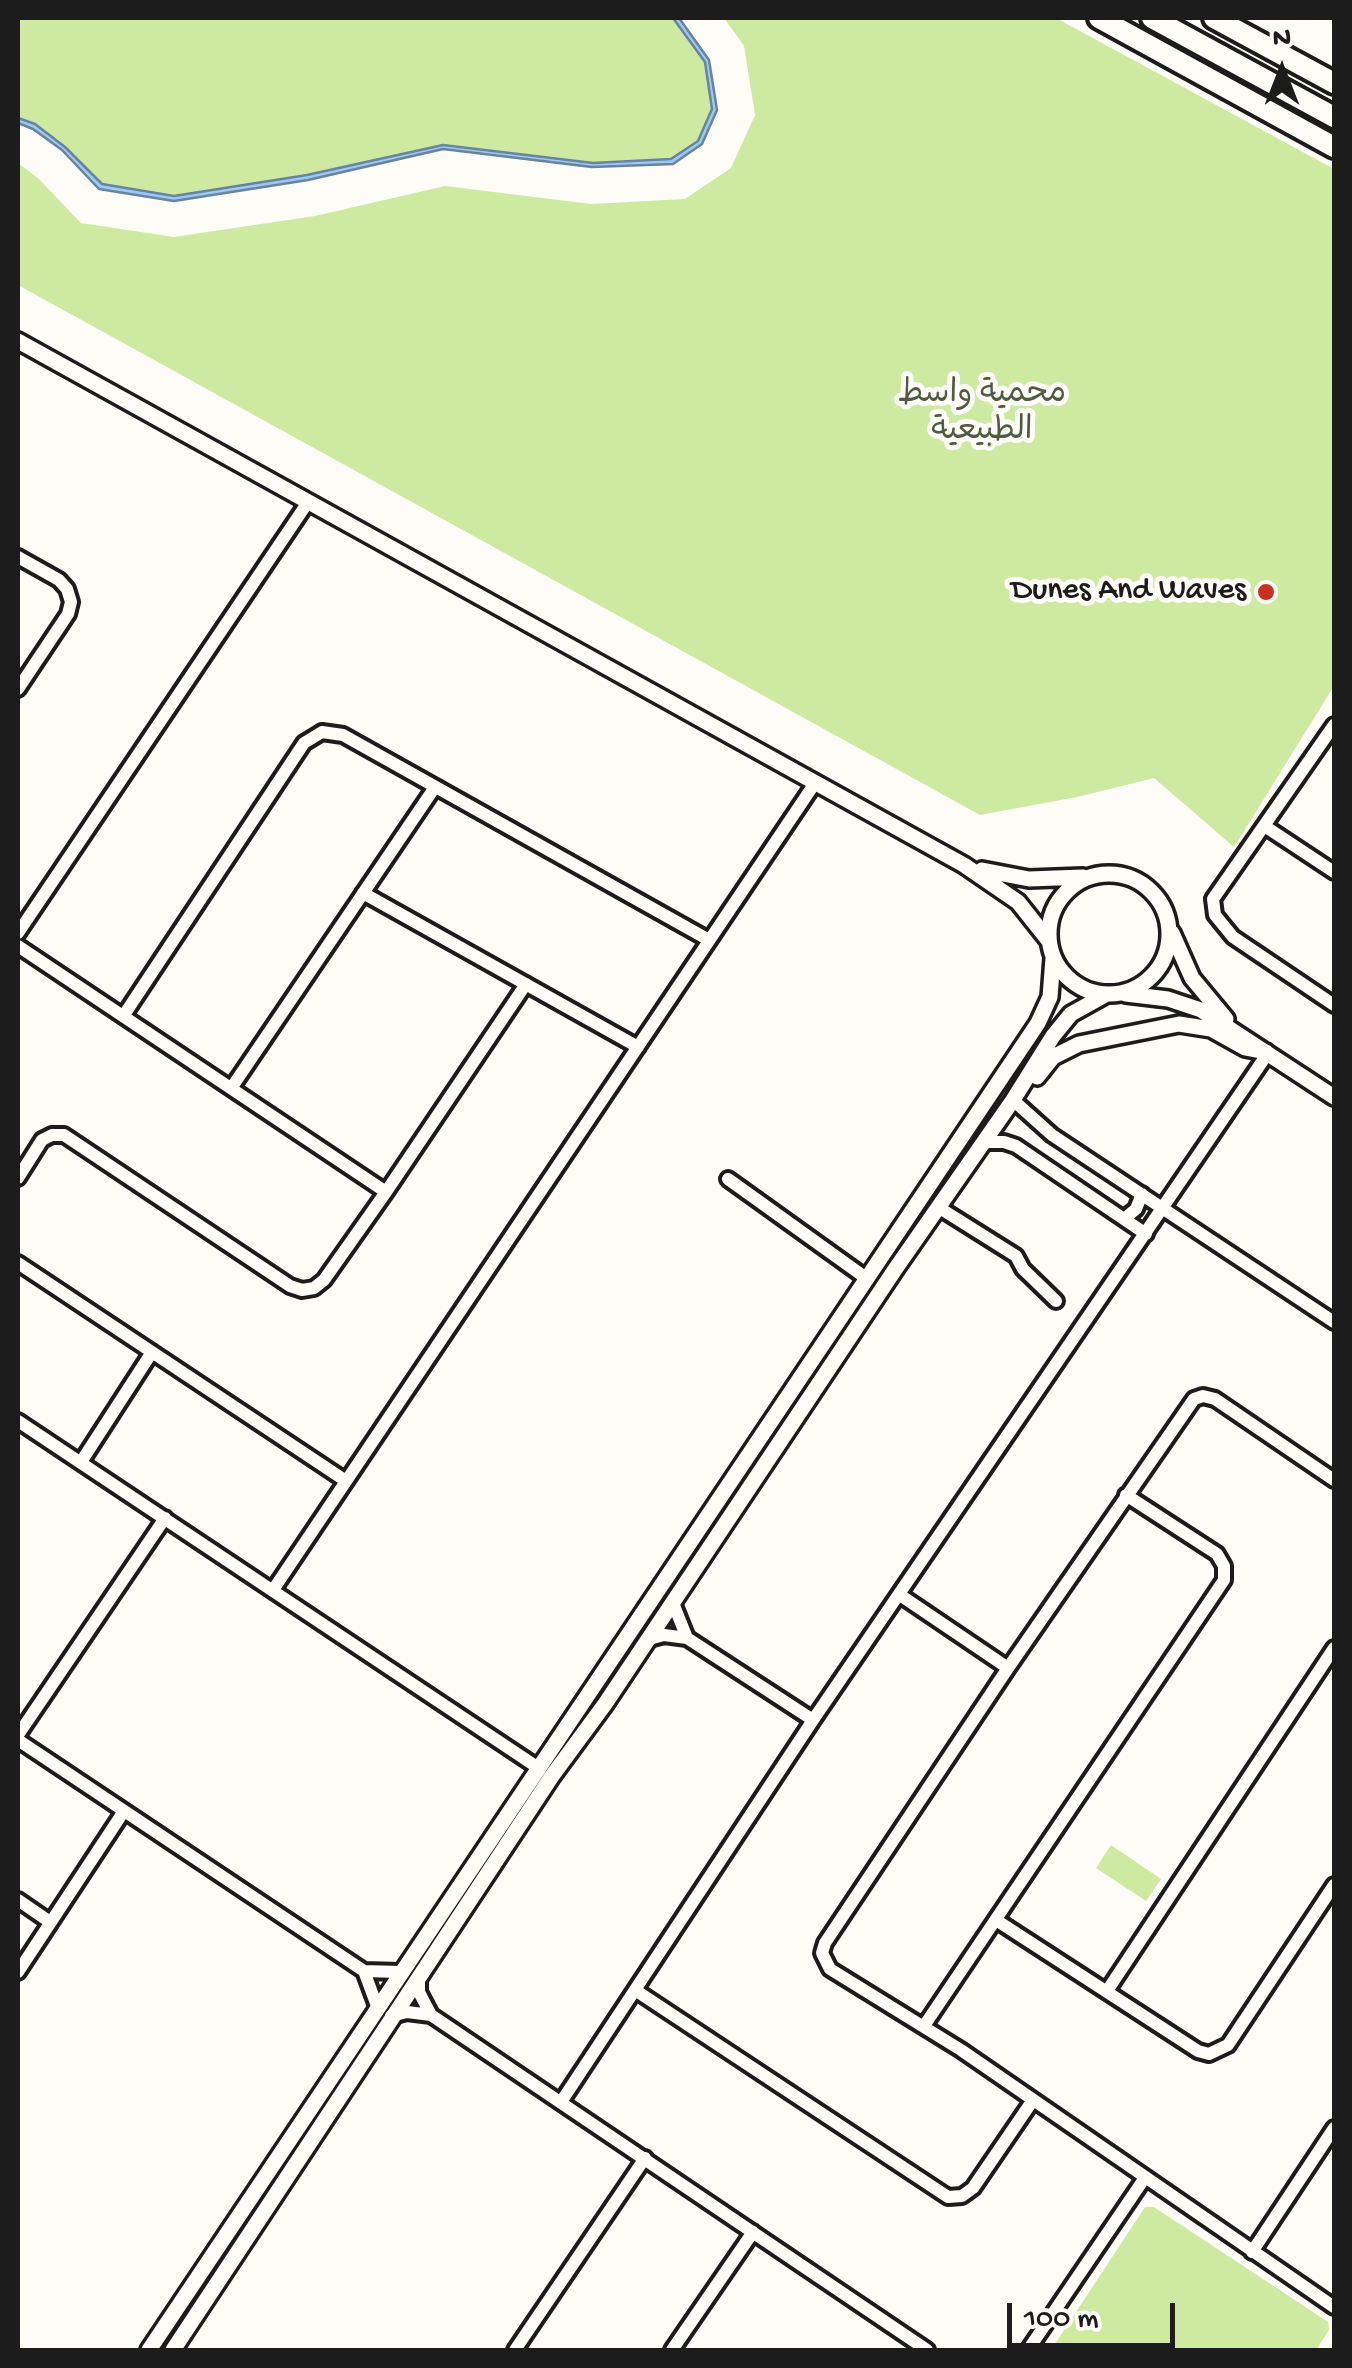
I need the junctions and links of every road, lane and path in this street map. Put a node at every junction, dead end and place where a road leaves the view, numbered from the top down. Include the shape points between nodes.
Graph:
1 (1098, 18) edge
2 (1152, 18) edge
3 (1214, 18) edge
4 (1334, 83) edge
5 (1334, 118) edge
6 (1334, 147) edge
7 (18, 341) edge
8 (308, 502) junction
9 (18, 557) edge
10 (18, 690) edge
11 (1332, 734) edge
12 (815, 783) junction
13 (435, 787) junction
14 (1266, 827) junction
15 (964, 864) junction
16 (1334, 872) edge
17 (1088, 877) junction
18 (364, 893) junction
19 (1170, 927) junction
20 (18, 933) edge
21 (709, 940) junction
22 (18, 946) edge
23 (1051, 949) junction
24 (526, 984) junction
25 (1114, 994) junction
26 (1334, 1005) edge
27 (124, 1015) junction
28 (1242, 1036) junction
29 (638, 1047) junction
30 (1267, 1053) junction
31 (232, 1087) junction
32 (1016, 1096) junction
33 (1334, 1096) edge
34 (985, 1142) junction
35 (18, 1178) edge
36 (728, 1179) dead end
37 (386, 1192) junction
38 (1142, 1194) junction
39 (915, 1205) junction
40 (938, 1207) junction
41 (1164, 1209) junction
42 (1124, 1220) junction
43 (1146, 1234) junction
44 (18, 1263) edge
45 (896, 1268) junction
46 (866, 1278) junction
47 (1056, 1300) dead end
48 (1334, 1322) edge
49 (152, 1352) junction
50 (18, 1421) edge
51 (81, 1462) junction
52 (1334, 1480) edge
53 (346, 1482) junction
54 (1126, 1495) junction
55 (165, 1518) junction
56 (273, 1590) junction
57 (900, 1595) junction
58 (673, 1602) junction
59 (687, 1638) junction
60 (648, 1639) junction
61 (1334, 1648) edge
62 (1008, 1668) junction
63 (814, 1720) junction
64 (18, 1737) edge
65 (537, 1767) junction
66 (124, 1811) junction
67 (1334, 1885) edge
68 (18, 1900) edge
69 (996, 1920) junction
70 (50, 1922) junction
71 (364, 1971) junction
72 (18, 1972) edge
73 (400, 1972) junction
74 (419, 1975) junction
75 (636, 1990) junction
76 (1107, 1992) junction
77 (377, 2006) junction
78 (432, 2015) junction
79 (391, 2016) junction
80 (924, 2026) junction
81 (1033, 2100) junction
82 (561, 2102) junction
83 (1334, 2128) edge
84 (645, 2158) junction
85 (1144, 2179) junction
86 (753, 2232) junction
87 (1252, 2252) junction
88 (1334, 2308) edge
89 (148, 2350) edge
90 (173, 2350) edge
91 (515, 2350) edge
92 (672, 2350) edge
93 (927, 2350) edge
94 (1028, 2350) edge

1 - 6 highway
2 - 5 highway
3 - 4 highway
7 - 8 main road
8 - 12 main road
8 - 20 street
9 - 10 street via 58,580 71,602
11 - 14 street
12 - 15 main road
12 - 21 street
13 - 18 street
13 - 21 street
13 - 27 street via 336,732 309,738
14 - 16 street
14 - 26 street via 1218,888 1214,915 1233,937
15 - 17 main road via 1017,878
15 - 23 main road via 1018,902
17 - 19 main road via 1110,874 1139,882 1161,903
17 - 23 main road via 1054,910
18 - 24 street
18 - 31 street
19 - 25 main road via 1158,970
19 - 28 main road via 1192,978
21 - 29 street
22 - 27 street
23 - 25 main road via 1075,984
23 - 39 main road via 1052,987 1043,1014
24 - 29 street
24 - 37 street
25 - 28 main road via 1190,1005
25 - 32 main road via 1064,1021
27 - 31 street
28 - 30 main road
29 - 53 street
30 - 32 main road via 1203,1027 1170,1025 1071,1047
30 - 33 main road
30 - 41 street
31 - 37 street
32 - 34 main road
32 - 38 street via 1052,1135
34 - 40 main road
34 - 42 street via 1012,1144
35 - 37 street via 42,1140 64,1135 302,1290 324,1280
36 - 46 street
38 - 41 street
38 - 42 street
39 - 45 main road via 923,1214
39 - 46 main road
40 - 45 main road
40 - 47 street via 1016,1256
41 - 43 street
41 - 48 street
42 - 43 street
43 - 57 street
44 - 49 street
45 - 58 main road
46 - 65 main road
49 - 51 street
49 - 53 street
50 - 51 street
51 - 55 street
52 - 54 street via 1202,1396 1190,1402
53 - 56 street
54 - 62 street
54 - 69 street via 1217,1554 1224,1580
55 - 56 street
55 - 64 street
56 - 65 street
57 - 62 street
57 - 63 street
58 - 59 street
58 - 60 main road
59 - 60 street
59 - 63 street
60 - 74 main road
61 - 76 street
62 - 80 street via 823,1948 830,1968
63 - 75 street
64 - 66 street
65 - 73 main road
66 - 70 street
66 - 71 street
67 - 76 street via 1220,2052 1198,2051
68 - 70 street
69 - 76 street
69 - 80 street
70 - 72 street
71 - 73 street
71 - 77 street
73 - 77 main road
74 - 78 street via 419,1992
74 - 79 main road
75 - 81 street via 948,2197 972,2188
75 - 82 street
77 - 89 main road
78 - 79 street
78 - 82 street
79 - 90 main road
80 - 81 street
81 - 85 street
82 - 84 street
83 - 87 street
84 - 86 street
84 - 91 street
85 - 87 street
85 - 94 street
86 - 92 street
86 - 93 street
87 - 88 street

